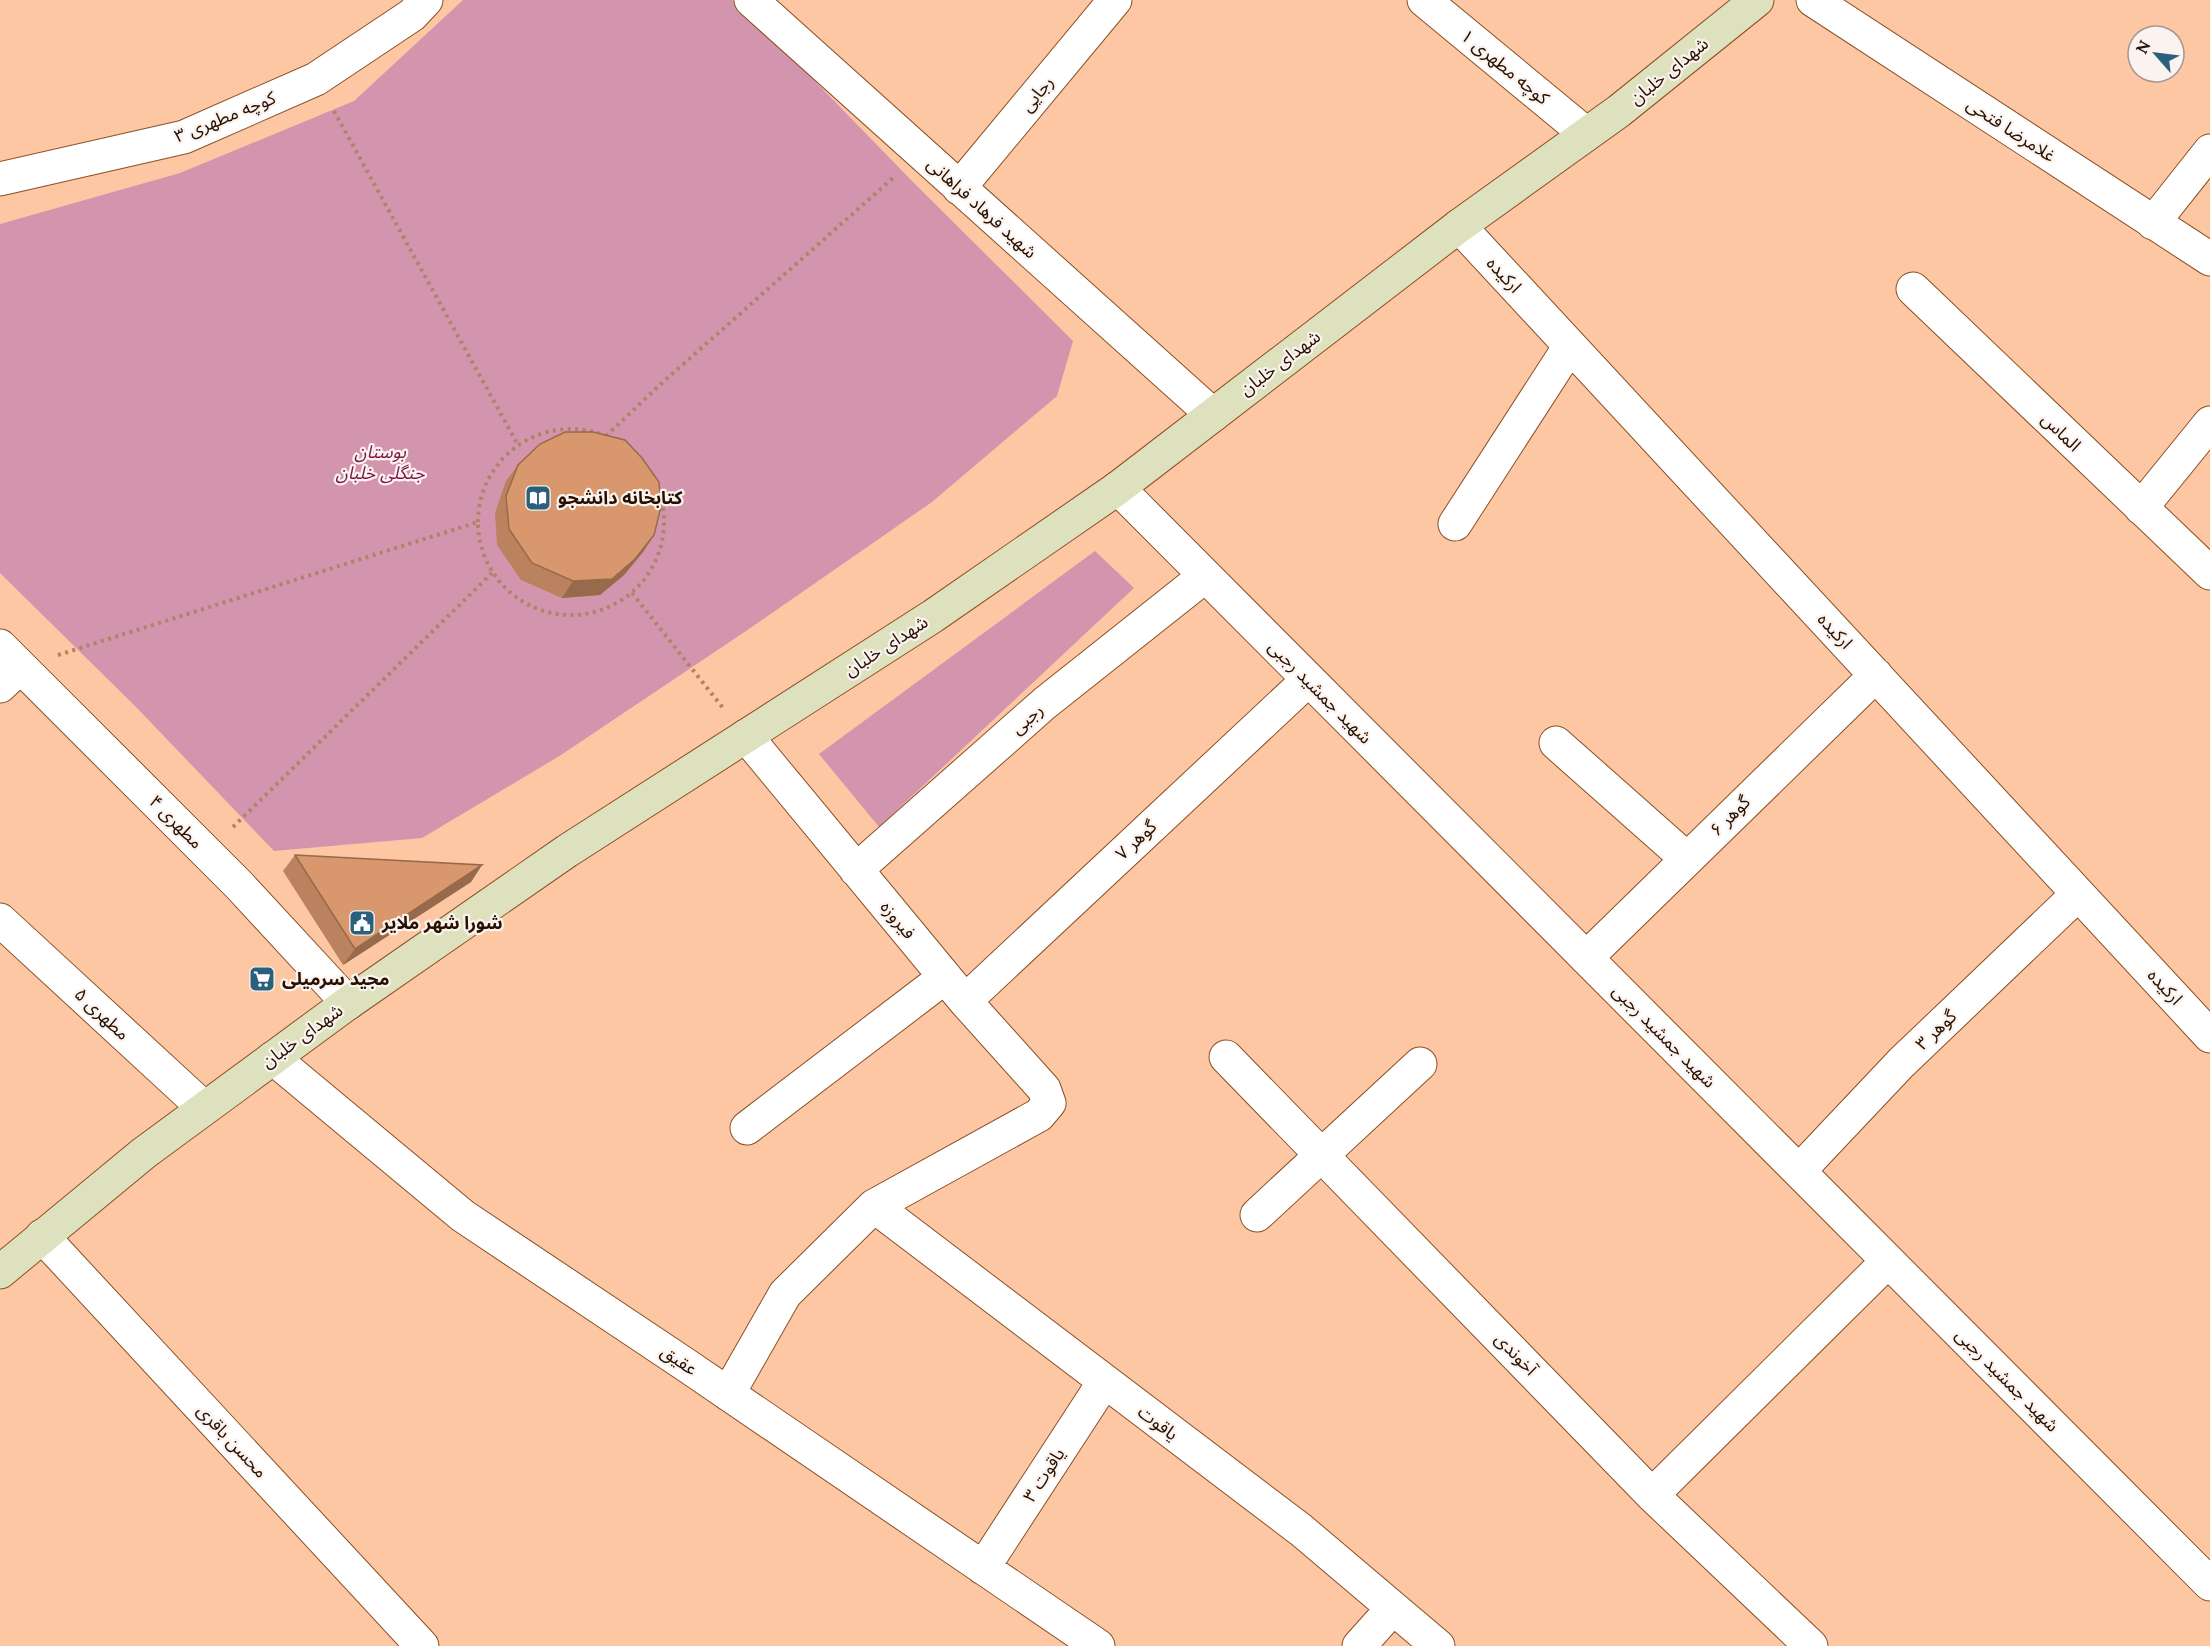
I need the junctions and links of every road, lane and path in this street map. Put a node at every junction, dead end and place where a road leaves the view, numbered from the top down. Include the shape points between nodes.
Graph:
1 (426, 0) edge
2 (1115, 0) edge
3 (1424, 0) edge
4 (1757, 0) edge
5 (1813, 0) edge
6 (756, 2) edge
7 (316, 79) junction
8 (1585, 133) junction
9 (2210, 151) edge
10 (921, 153) junction
11 (0, 178) edge
12 (959, 188) junction
13 (2153, 223) junction
14 (1459, 226) junction
15 (2210, 259) edge
16 (1913, 289) dead end
17 (1570, 346) junction
18 (1213, 415) junction
19 (2210, 423) edge
20 (606, 436) junction
21 (519, 445) junction
22 (1118, 489) junction
23 (2141, 508) junction
24 (478, 522) junction
25 (1455, 524) dead end
26 (492, 573) junction
27 (2210, 573) edge
28 (1205, 576) junction
29 (632, 593) junction
30 (7, 666) edge
31 (1876, 675) junction
32 (1308, 680) junction
33 (746, 736) junction
34 (1556, 743) dead end
35 (207, 853) junction
36 (1687, 859) junction
37 (856, 870) junction
38 (2078, 894) junction
39 (0, 920) edge
40 (1586, 958) junction
41 (955, 989) junction
42 (348, 1003) junction
43 (2210, 1036) edge
44 (1226, 1057) dead end
45 (273, 1058) junction
46 (1420, 1064) dead end
47 (204, 1108) junction
48 (747, 1128) dead end
49 (1322, 1155) junction
50 (1798, 1171) junction
51 (874, 1206) junction
52 (1257, 1215) dead end
53 (42, 1236) junction
54 (1888, 1261) junction
55 (0, 1272) edge
56 (1104, 1383) junction
57 (728, 1394) junction
58 (1652, 1495) junction
59 (983, 1568) junction
60 (2210, 1584) edge
61 (1393, 1608) junction
62 (1808, 1645) edge
63 (422, 1646) edge
64 (1098, 1646) edge
65 (1359, 1646) edge
66 (1438, 1646) edge

1 - 7 street, کوچه مطهری ۳ via 412,15
2 - 12 street, رجایی
3 - 8 street, کوچه مطهری ۱
4 - 8 street, شهدای خلبان via 1619,111
5 - 13 street, غلامرضا فتحی
6 - 10 street, شهید فرهاد فراهانی
7 - 11 street, کوچه مطهری ۳ via 184,137
7 - 21 path
8 - 14 street, شهدای خلبان
9 - 13 street
10 - 12 street, شهید فرهاد فراهانی
10 - 20 path
12 - 18 street, شهید فرهاد فراهانی
13 - 15 street, غلامرضا فتحی
14 - 17 street, ارکیده
14 - 18 street, شهدای خلبان
16 - 23 street, الماس
17 - 25 street
17 - 31 street, ارکیده
18 - 22 street, شهدای خلبان
19 - 23 street
20 - 21 path via 561,429
20 - 29 path via 629,449 647,469 659,494 664,520 660,547 649,572
21 - 24 path via 488,478 480,499
22 - 28 street, شهید جمشید رجبی
22 - 33 street, شهدای خلبان via 933,616
23 - 27 street, الماس
24 - 26 path via 481,548
24 - 30 path
26 - 29 path via 510,593 532,607 558,615 584,615 609,607
26 - 35 path
28 - 32 street, شهید جمشید رجبی
28 - 37 street, رجبی via 1045,703
29 - 33 path
30 - 35 street, مطهری ۴
31 - 36 street, گوهر ۶
31 - 38 street, ارکیده
32 - 40 street, شهید جمشید رجبی
32 - 41 street, گوهر ۷
33 - 37 street, فیروزه
33 - 42 street, شهدای خلبان via 567,851
34 - 36 street
35 - 42 street, مطهری ۴
36 - 40 street, گوهر ۶
37 - 41 street, فیروزه
38 - 43 street, ارکیده
38 - 50 street, گوهر ۳ via 1900,1063
39 - 47 street, مطهری ۵
40 - 50 street, شهید جمشید رجبی
41 - 48 street, گوهر ۷
41 - 51 street, فیروزه via 1044,1089 1049,1103 1039,1115
42 - 45 street, شهدای خلبان
44 - 49 street, آخوندی
45 - 47 street, شهدای خلبان
45 - 57 street, عقیق via 464,1216
46 - 49 street
47 - 53 street, شهدای خلبان
49 - 52 street
49 - 58 street, آخوندی
50 - 54 street, شهید جمشید رجبی
51 - 56 street, یاقوت
51 - 57 street via 785,1294
53 - 55 street, شهدای خلبان
53 - 63 street, محسن باقری
54 - 58 street
54 - 60 street, شهید جمشید رجبی
56 - 59 street, یاقوت ۳
56 - 61 street, یاقوت via 1301,1530
57 - 59 street, عقیق
58 - 62 street, آخوندی
59 - 64 street, عقیق
61 - 65 street
61 - 66 street, یاقوت

